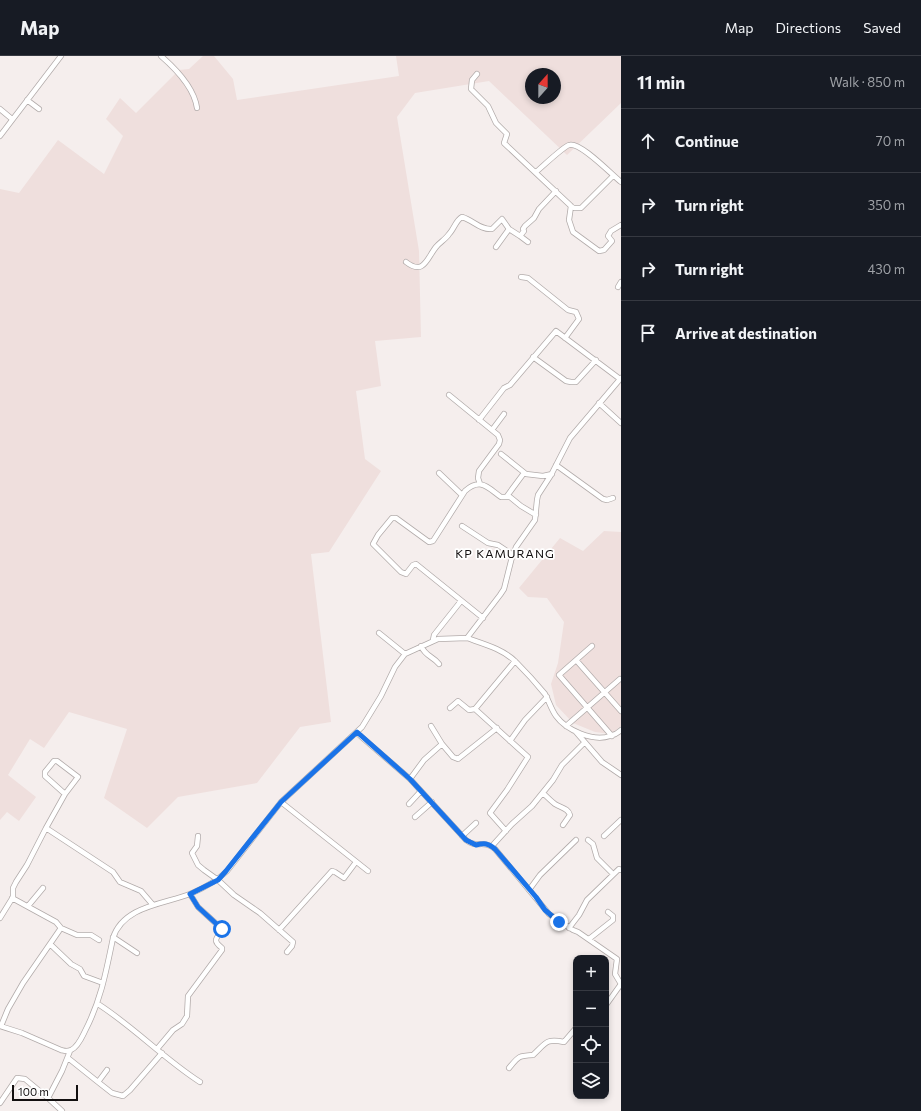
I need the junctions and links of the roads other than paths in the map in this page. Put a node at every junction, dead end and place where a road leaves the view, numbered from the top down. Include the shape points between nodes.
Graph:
1 (61, 56) edge
2 (161, 56) edge
3 (477, 74) dead end
4 (27, 100) junction
5 (197, 108) dead end
6 (0, 109) edge
7 (39, 109) dead end
8 (12, 120) junction
9 (0, 136) edge
10 (536, 172) junction
11 (614, 176) junction
12 (621, 182) edge
13 (556, 191) junction
14 (571, 206) junction
15 (621, 225) edge
16 (509, 229) junction
17 (520, 236) junction
18 (528, 242) dead end
19 (496, 247) dead end
20 (406, 262) dead end
21 (521, 276) dead end
22 (621, 282) edge
23 (618, 287) dead end
24 (565, 338) junction
25 (533, 357) junction
26 (596, 360) junction
27 (621, 378) edge
28 (449, 395) dead end
29 (599, 403) junction
30 (504, 414) dead end
31 (479, 420) junction
32 (621, 423) edge
33 (492, 430) junction
34 (501, 454) dead end
35 (556, 465) junction
36 (439, 473) dead end
37 (524, 473) junction
38 (552, 474) junction
39 (480, 484) junction
40 (462, 495) junction
41 (507, 496) junction
42 (612, 498) dead end
43 (536, 515) junction
44 (462, 526) dead end
45 (513, 555) junction
46 (461, 601) junction
47 (483, 618) junction
48 (379, 633) dead end
49 (467, 638) junction
50 (433, 640) junction
51 (421, 646) junction
52 (592, 646) dead end
53 (405, 654) junction
54 (576, 660) junction
55 (516, 661) junction
56 (439, 664) dead end
57 (620, 679) edge
58 (604, 693) junction
59 (547, 697) junction
60 (450, 708) dead end
61 (587, 708) junction
62 (475, 709) junction
63 (621, 711) edge
64 (431, 726) dead end
65 (566, 726) junction
66 (497, 728) junction
67 (621, 730) edge
68 (357, 732) junction
69 (576, 732) junction
70 (612, 736) junction
71 (510, 740) junction
72 (584, 742) junction
73 (442, 744) junction
74 (621, 775) edge
75 (410, 779) junction
76 (421, 791) junction
77 (543, 793) junction
78 (65, 794) junction
79 (281, 802) junction
80 (432, 802) junction
81 (409, 804) dead end
82 (415, 817) dead end
83 (621, 820) edge
84 (476, 823) dead end
85 (563, 825) dead end
86 (46, 828) junction
87 (506, 831) junction
88 (198, 836) dead end
89 (462, 836) junction
90 (604, 836) dead end
91 (576, 840) dead end
92 (588, 840) dead end
93 (492, 846) junction
94 (356, 862) junction
95 (621, 870) edge
96 (368, 872) dead end
97 (614, 874) junction
98 (218, 880) junction
99 (43, 888) dead end
100 (529, 890) junction
101 (190, 894) junction
102 (12, 898) junction
103 (153, 905) junction
104 (28, 906) junction
105 (608, 912) dead end
106 (0, 918) edge
107 (61, 928) junction
108 (569, 928) junction
109 (279, 930) junction
110 (113, 937) junction
111 (589, 939) junction
112 (99, 940) dead end
113 (50, 944) junction
114 (287, 952) dead end
115 (137, 953) dead end
116 (103, 983) junction
117 (609, 1001) edge
118 (98, 1004) junction
119 (0, 1026) edge
120 (573, 1032) edge
121 (157, 1048) junction
122 (70, 1051) junction
123 (162, 1053) junction
124 (68, 1058) junction
125 (509, 1068) dead end
126 (107, 1070) dead end
127 (98, 1082) junction
128 (200, 1082) dead end
129 (48, 1098) junction
130 (0, 1103) edge
131 (62, 1111) edge

1 - 4 street
2 - 5 street via 190,88 196,99
3 - 10 street via 471,85 472,92 488,106 496,122 507,134 504,143
4 - 7 street
4 - 8 street
6 - 8 street
8 - 9 street
10 - 11 street via 571,144 583,149
10 - 13 street
11 - 12 street
11 - 14 street via 581,208
13 - 14 street
13 - 17 street via 525,226
14 - 15 street via 569,220 573,232 599,251 604,250 612,241 608,236 611,231
16 - 17 street
16 - 19 street
16 - 20 street via 502,219 492,229 488,229 466,218 460,218 423,266 418,267
17 - 18 street
21 - 24 street via 528,278 568,310 576,312 579,319
22 - 23 street
24 - 25 street via 556,331
24 - 26 street
25 - 26 street via 571,382 576,382
25 - 31 street
26 - 27 street
27 - 29 street
28 - 31 street
29 - 32 street
29 - 35 street via 570,438
30 - 33 street
31 - 33 street
33 - 39 street via 500,442 479,471
34 - 37 street
35 - 38 street
35 - 42 street via 603,499
36 - 40 street
37 - 38 street via 543,476
37 - 41 street
38 - 43 street via 538,495
39 - 40 street via 469,487
39 - 41 street via 501,497
40 - 46 street via 433,541 427,541 396,518 392,518 373,544 402,572 406,574 415,564
41 - 43 street
43 - 45 street
44 - 45 street
45 - 47 street via 504,590
46 - 47 street
46 - 50 street via 434,635
47 - 49 street
48 - 53 street
49 - 50 street
49 - 55 street via 498,650
50 - 51 street
51 - 53 street
51 - 56 street via 424,652
52 - 54 street
53 - 68 street
54 - 58 street
54 - 61 street via 559,675
55 - 59 street
55 - 62 street
57 - 58 street
58 - 61 street
58 - 63 street
59 - 65 street via 553,712
59 - 71 street
60 - 62 street via 458,701 469,710
61 - 65 street
61 - 70 street
62 - 66 street
64 - 73 street
65 - 69 street
66 - 71 street
66 - 73 street via 458,759
67 - 70 street
68 - 75 street
68 - 79 street
69 - 70 street
69 - 72 street
71 - 87 street via 528,757 490,813
72 - 74 street via 602,762
72 - 77 street via 562,765
73 - 75 street via 424,760
75 - 76 street
76 - 80 street
76 - 81 street
77 - 85 street via 570,814
77 - 87 street
78 - 78 street via 78,777 54,761 45,772 45,776
78 - 86 street
79 - 94 street
79 - 98 street
80 - 82 street
80 - 89 street
83 - 90 street
84 - 89 street
86 - 102 street via 16,882
86 - 103 street via 113,872 122,883 139,889
87 - 93 street
88 - 98 street via 197,846 192,853 198,865
89 - 93 street via 469,843
91 - 100 street via 540,875
92 - 97 street via 593,844 597,858
93 - 100 street
94 - 96 street
94 - 109 street via 344,878 332,871
95 - 97 street
97 - 108 street via 587,900
98 - 101 street
98 - 109 street
99 - 104 street
100 - 108 street via 549,914
101 - 103 street
101 - 121 street via 198,907 222,929 216,941 222,950 188,996 188,1013 182,1024 172,1030
102 - 104 street
102 - 106 street
103 - 110 street via 129,917
104 - 107 street via 56,922
105 - 111 street via 613,920
107 - 112 street via 77,935 91,935
107 - 113 street
108 - 111 street
109 - 114 street via 293,942
110 - 115 street
110 - 116 street
111 - 117 street via 618,960 615,974 621,984
113 - 116 street via 80,969 84,976
113 - 119 street via 23,983
116 - 118 street
118 - 121 street
118 - 122 street via 83,1035
119 - 122 street via 61,1050
120 - 125 street via 564,1042 548,1041 533,1055 519,1056
121 - 123 street
122 - 124 street
123 - 127 street via 123,1096
123 - 128 street
124 - 127 street
124 - 129 street
126 - 127 street
129 - 130 street via 25,1079 18,1078
129 - 131 street

